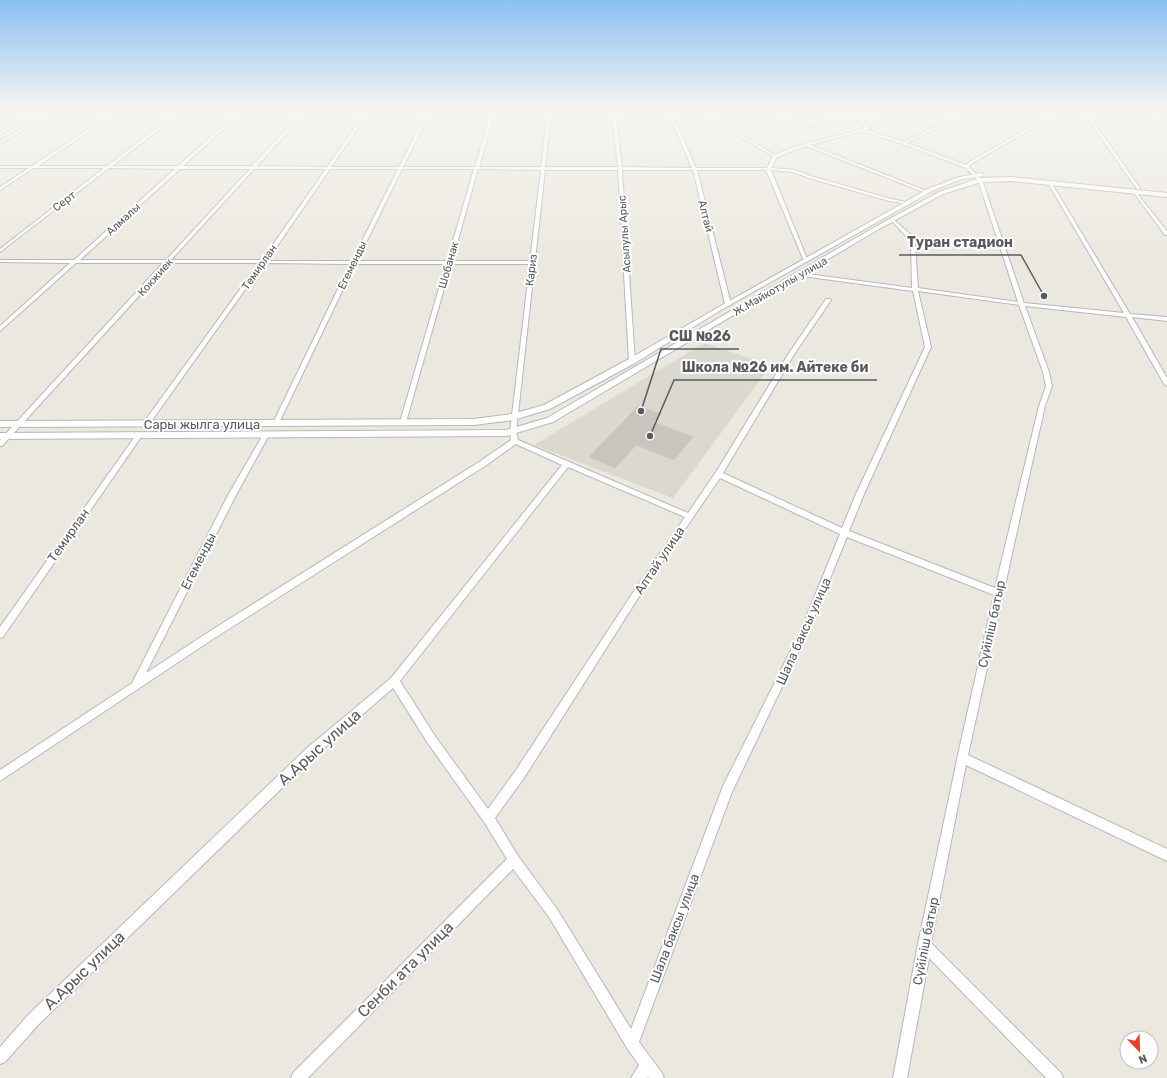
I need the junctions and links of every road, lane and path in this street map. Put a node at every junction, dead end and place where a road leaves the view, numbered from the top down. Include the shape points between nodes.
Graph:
1 (46, 158) edge
2 (119, 158) edge
3 (189, 158) edge
4 (262, 158) edge
5 (334, 158) edge
6 (405, 158) edge
7 (479, 158) edge
8 (544, 158) edge
9 (619, 158) edge
10 (691, 158) edge
11 (774, 158) edge
12 (840, 158) edge
13 (944, 158) edge
14 (980, 158) edge
15 (1115, 158) edge
16 (0, 167) edge
17 (33, 167) junction
18 (108, 167) junction
19 (179, 167) junction
20 (254, 167) junction
21 (328, 167) junction
22 (401, 167) junction
23 (967, 167) junction
24 (476, 168) junction
25 (543, 168) junction
26 (620, 168) junction
27 (695, 168) junction
28 (768, 169) junction
29 (978, 177) junction
30 (1050, 183) junction
31 (0, 189) edge
32 (1136, 190) junction
33 (1167, 191) edge
34 (927, 192) junction
35 (1167, 195) edge
36 (909, 203) junction
37 (893, 220) junction
38 (1167, 234) edge
39 (837, 243) junction
40 (846, 247) junction
41 (0, 251) edge
42 (0, 261) edge
43 (77, 261) junction
44 (169, 261) junction
45 (806, 261) junction
46 (263, 262) junction
47 (353, 262) junction
48 (448, 263) junction
49 (532, 263) junction
50 (802, 274) junction
51 (915, 290) junction
52 (828, 300) dead end
53 (728, 304) junction
54 (1021, 304) junction
55 (1129, 316) junction
56 (1167, 319) edge
57 (0, 329) edge
58 (632, 361) junction
59 (1167, 384) edge
60 (513, 417) junction
61 (403, 422) junction
62 (276, 423) junction
63 (0, 424) edge
64 (19, 424) junction
65 (146, 424) junction
66 (266, 435) junction
67 (398, 435) joint
68 (4, 436) edge
69 (514, 436) junction
70 (138, 437) junction
71 (0, 444) edge
72 (567, 464) junction
73 (719, 474) junction
74 (689, 516) junction
75 (843, 532) junction
76 (998, 593) junction
77 (0, 634) edge
78 (394, 681) junction
79 (134, 688) junction
80 (963, 758) junction
81 (0, 776) edge
82 (488, 818) junction
83 (1167, 855) edge
84 (514, 860) junction
85 (924, 944) junction
86 (632, 1043) junction
87 (0, 1057) edge
88 (647, 1066) junction
89 (298, 1078) edge
90 (638, 1078) edge
91 (657, 1078) edge
92 (900, 1078) edge
93 (1056, 1078) edge

1 - 17 street
2 - 18 street, Серт
3 - 19 street, Алмалы
4 - 20 street, Кокжиек
5 - 21 street, Темирлан
6 - 22 street, Егеменды
7 - 24 street, Шобанак
8 - 25 street, Кариз
9 - 26 street, Асылулы Арыс
10 - 27 street, Алтай
11 - 28 street
12 - 34 street
13 - 23 street
14 - 23 street
15 - 32 street
16 - 17 street
17 - 18 street
17 - 31 street
18 - 19 street
18 - 41 street, Серт
19 - 20 street
19 - 43 street, Алмалы
20 - 21 street
20 - 44 street, Кокжиек
21 - 22 street
21 - 46 street, Темирлан
22 - 24 street
22 - 47 street, Егеменды
23 - 29 street
24 - 25 street
24 - 48 street, Шобанак
25 - 26 street
25 - 49 street, Кариз
26 - 27 street
26 - 58 street, Асылулы Арыс
27 - 28 street
27 - 53 street, Алтай
28 - 36 street via 798,172
28 - 45 street
29 - 30 street
29 - 32 street via 1008,175
29 - 34 street, Ж.Майкотулы улица via 950,181
29 - 37 street, Ж.Майкотулы улица via 941,193
29 - 54 street, Сүйіліш батыр
30 - 32 street
30 - 55 street
32 - 33 street
32 - 35 street
32 - 38 street
34 - 36 street, Ж.Майкотулы улица
36 - 39 street, Ж.Майкотулы улица
37 - 40 street, Ж.Майкотулы улица
37 - 51 street, Шала баксы улица via 909,236 912,245
39 - 40 street
39 - 45 street, Ж.Майкотулы улица
40 - 50 street, Ж.Майкотулы улица
42 - 43 street
43 - 44 street
43 - 57 street, Алмалы
44 - 46 street
44 - 64 street, Кокжиек
45 - 53 street, Ж.Майкотулы улица
46 - 47 street
46 - 65 street, Темирлан
47 - 48 street
47 - 62 street, Егеменды
48 - 49 street
48 - 61 street, Шобанак
49 - 60 street, Кариз
50 - 51 street
50 - 69 street, Ж.Майкотулы улица via 550,420
51 - 54 street
51 - 75 street, Шала баксы улица via 928,347
52 - 73 street, Алтай улица via 792,353
53 - 58 street, Ж.Майкотулы улица
54 - 55 street
54 - 76 street, Сүйіліш батыр via 1049,386 1042,406
55 - 56 street
55 - 59 street
58 - 60 street, Ж.Майкотулы улица via 546,406
60 - 61 street, Ж.Майкотулы улица via 474,422
60 - 69 street, Кариз
61 - 62 street, Сары жылга улица
62 - 65 street, Сары жылга улица
63 - 64 street, Сары жылга улица
64 - 65 street, Сары жылга улица
64 - 68 street, Кокжиек
66 - 67 street, Сары жылга улица
66 - 70 street, Сары жылга улица
66 - 79 street, Егеменды
67 - 69 street, Ж.Майкотулы улица
68 - 70 street, Сары жылга улица
68 - 71 street, Кокжиек
69 - 72 street
69 - 79 street via 487,461 210,636
70 - 77 street, Темирлан
72 - 74 street
72 - 78 street, А.Арыс улица
73 - 74 street, Алтай улица
73 - 75 street
74 - 82 street, Алтай улица via 520,774
75 - 76 street
75 - 86 street, Шала баксы улица via 805,630 727,790
76 - 80 street, Сүйіліш батыр
78 - 82 street
78 - 87 street, А.Арыс улица via 310,752 33,1020
79 - 81 street
80 - 83 street
80 - 85 street, Сүйіліш батыр
82 - 84 street
84 - 86 street via 553,913
84 - 89 street, Сенби ата улица
85 - 92 street, Сүйіліш батыр
85 - 93 street
86 - 88 street
88 - 90 street
88 - 91 street

